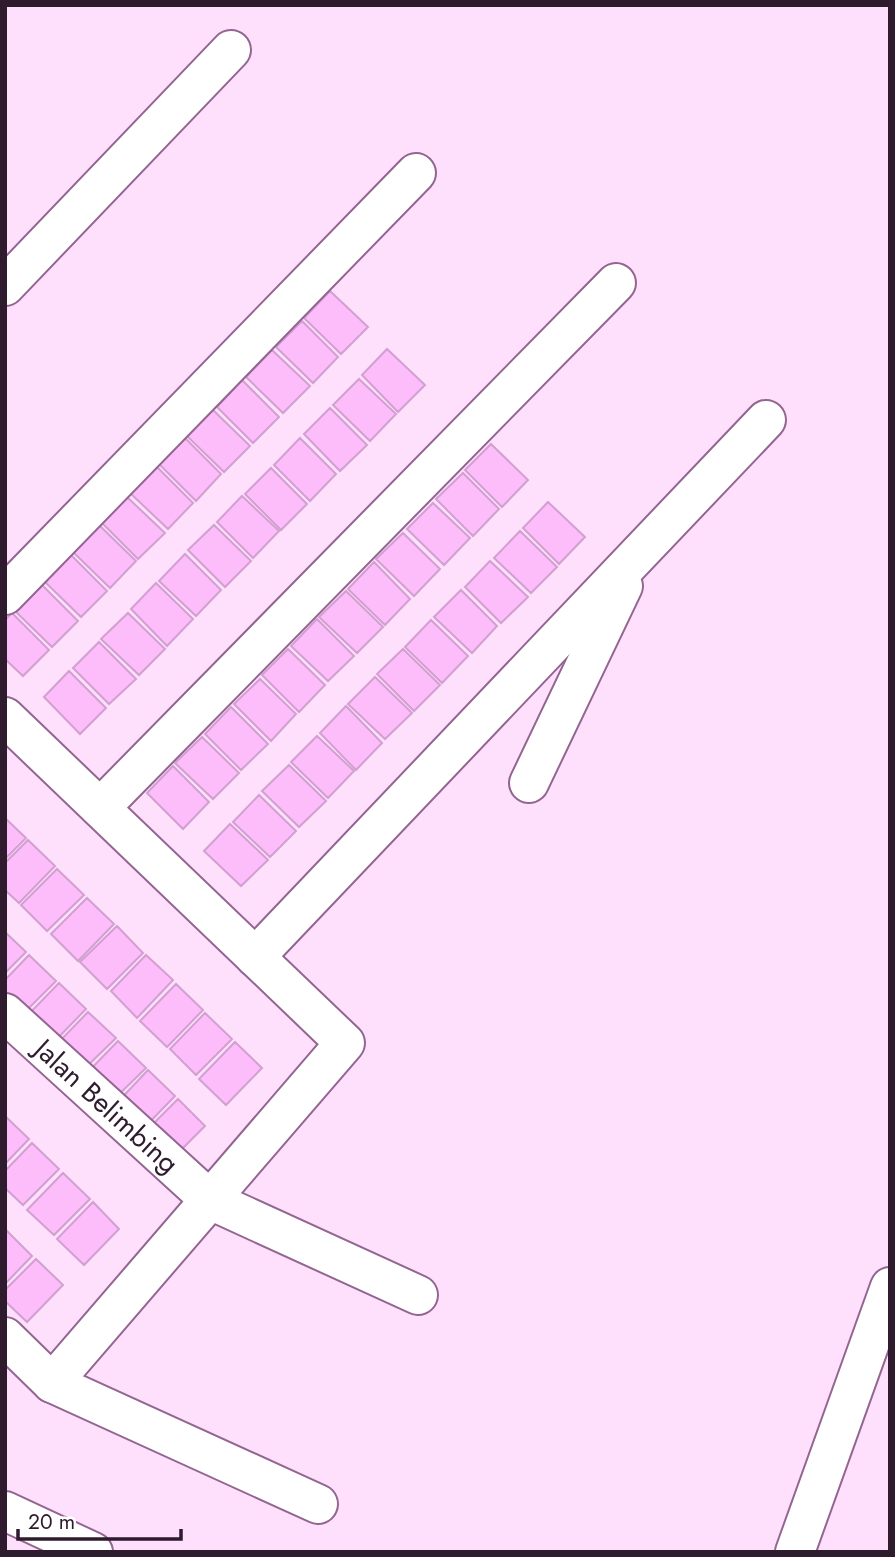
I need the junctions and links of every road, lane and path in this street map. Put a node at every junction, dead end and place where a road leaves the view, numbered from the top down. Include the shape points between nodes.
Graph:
1 (231, 50) dead end
2 (416, 173) dead end
3 (616, 283) dead end
4 (5, 286) edge
5 (766, 420) dead end
6 (638, 554) junction
7 (5, 595) edge
8 (5, 716) edge
9 (529, 783) dead end
10 (100, 808) junction
11 (255, 957) junction
12 (5, 1013) edge
13 (210, 1200) junction
14 (890, 1287) edge
15 (418, 1295) dead end
16 (5, 1337) edge
17 (52, 1383) junction
18 (318, 1504) dead end
19 (5, 1511) edge
20 (93, 1552) edge
21 (794, 1552) edge

1 - 4 street
2 - 7 street
3 - 10 street
5 - 6 street
6 - 9 street
6 - 11 street
8 - 10 street
10 - 11 street
11 - 13 street via 345,1043
12 - 13 street, Jalan Belimbing
13 - 15 street, Jalan Belimbing
13 - 17 street
14 - 21 street
16 - 17 street
17 - 18 street
19 - 20 street

